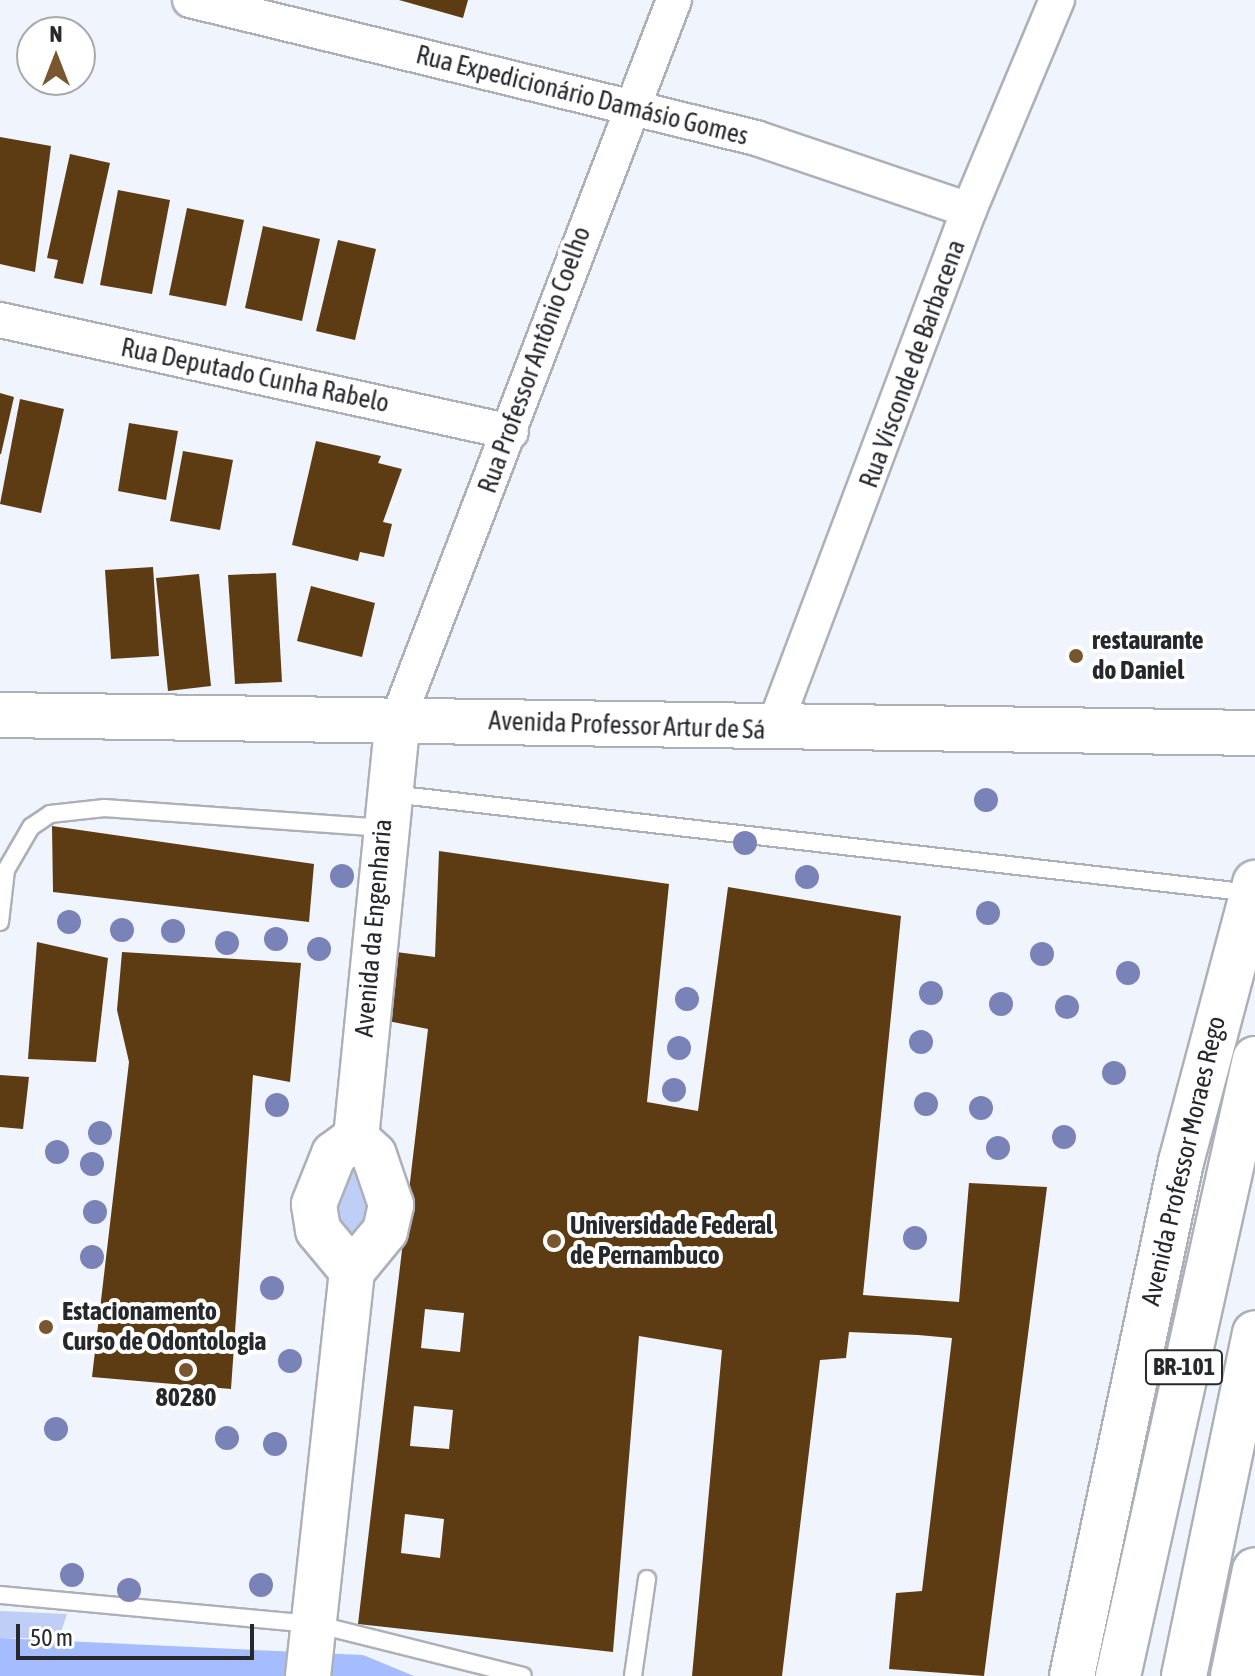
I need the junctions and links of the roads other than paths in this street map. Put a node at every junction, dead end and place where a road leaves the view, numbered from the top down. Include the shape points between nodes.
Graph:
1 (190, 0) edge
2 (674, 0) edge
3 (1057, 0) edge
4 (294, 12) edge
5 (631, 108) junction
6 (969, 210) junction
7 (0, 320) edge
8 (511, 432) junction
9 (0, 715) edge
10 (398, 719) junction
11 (773, 730) junction
12 (1255, 733) edge
13 (384, 810) junction
14 (1253, 888) edge
15 (0, 922) edge
16 (1255, 1059) edge
17 (356, 1138) junction
18 (352, 1271) junction
19 (1255, 1333) edge
20 (1255, 1570) edge
21 (647, 1579) dead end
22 (0, 1595) edge
23 (311, 1647) edge
24 (523, 1676) edge
25 (633, 1676) edge
26 (1072, 1676) edge
27 (1118, 1676) edge
28 (1184, 1676) edge
29 (1233, 1676) edge

1 - 4 street, Rua Expedicionário Damásio Gomes
2 - 5 street, Rua Professor Antônio Coelho
3 - 6 street, Rua Visconde de Barbacena
4 - 5 street, Rua Expedicionário Damásio Gomes
5 - 6 street, Rua Expedicionário Damásio Gomes via 756,138
5 - 8 street, Rua Professor Antônio Coelho
6 - 11 street, Rua Visconde de Barbacena
7 - 8 street, Rua Deputado Cunha Rabelo
8 - 10 street, Rua Professor Antônio Coelho
9 - 10 main road, Avenida Professor Artur de Sá
10 - 11 main road, Avenida Professor Artur de Sá
10 - 13 main road, Avenida da Engenharia
11 - 12 main road, Avenida Professor Artur de Sá
13 - 14 lane
13 - 15 lane via 105,808 50,814 31,827 6,870
13 - 17 main road, Avenida da Engenharia
14 - 26 main road, Avenida Professor Moraes Rego via 1181,1162
16 - 27 main road, BR-101
17 - 18 main road via 374,1155 391,1205 385,1231
17 - 18 main road via 334,1154 314,1204 331,1254
18 - 23 main road
19 - 28 main road, BR-101
20 - 29 main road
21 - 25 lane
22 - 23 lane
23 - 24 lane

